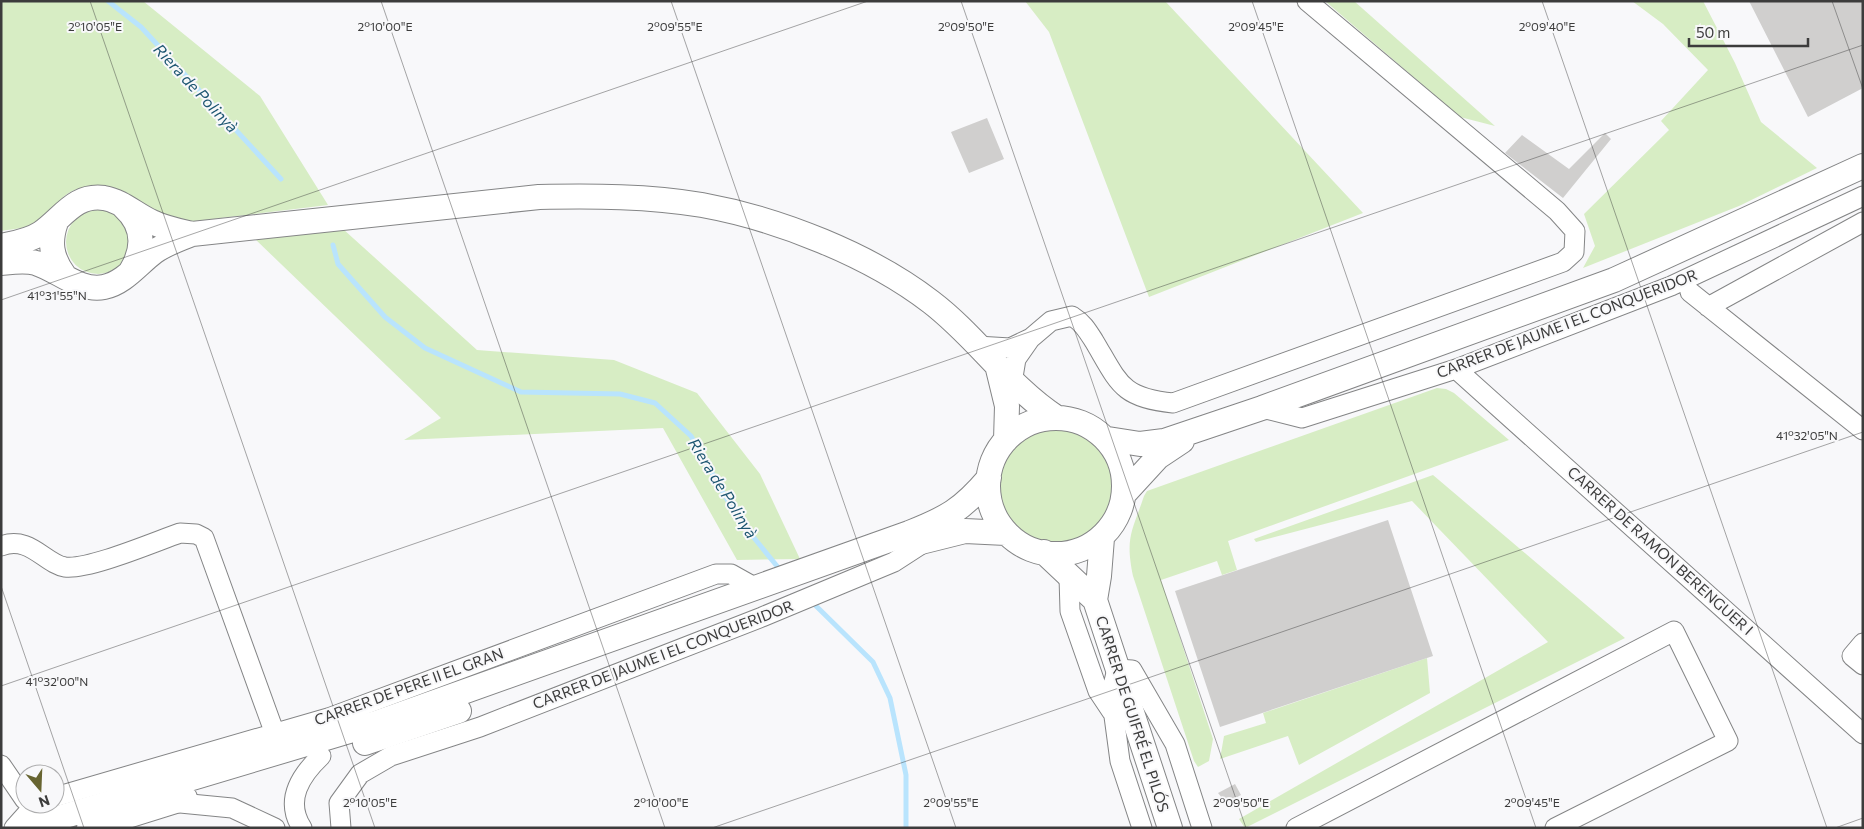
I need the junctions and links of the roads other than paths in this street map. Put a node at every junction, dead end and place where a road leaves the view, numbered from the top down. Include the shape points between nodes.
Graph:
1 (1307, 1) edge
2 (1863, 166) edge
3 (1863, 196) edge
4 (121, 204) junction
5 (56, 222) junction
6 (1863, 222) edge
7 (192, 234) junction
8 (1, 246) edge
9 (1, 263) edge
10 (130, 272) junction
11 (64, 275) junction
12 (1690, 292) dead end
13 (1708, 307) junction
14 (1031, 338) junction
15 (977, 346) junction
16 (1456, 368) junction
17 (1005, 376) junction
18 (1262, 408) junction
19 (1056, 418) junction
20 (1859, 422) edge
21 (1197, 430) junction
22 (1108, 439) junction
23 (1006, 440) junction
24 (989, 478) junction
25 (1124, 494) junction
26 (1006, 533) junction
27 (1102, 538) junction
28 (928, 540) junction
29 (1, 546) edge
30 (1044, 552) junction
31 (806, 574) junction
32 (1069, 577) junction
33 (767, 587) junction
34 (1095, 600) junction
35 (1863, 643) edge
36 (1863, 665) edge
37 (1118, 669) junction
38 (1113, 714) junction
39 (276, 734) junction
40 (1863, 734) edge
41 (321, 756) junction
42 (1, 765) edge
43 (15, 786) edge
44 (65, 794) edge
45 (65, 800) edge
46 (169, 802) junction
47 (26, 814) edge
48 (92, 827) edge
49 (14, 828) edge
50 (275, 828) edge
51 (302, 828) edge
52 (341, 828) edge
53 (1142, 828) edge
54 (1170, 828) edge
55 (1202, 828) edge
56 (1296, 828) edge
57 (1555, 828) edge

1 - 14 street via 1557,211 1575,231 1574,252 1563,262 1173,403 1148,401 1119,384 1083,323 1072,316 1051,321
2 - 18 main road via 1614,280
3 - 16 street, CARRER DE JAUME I EL CONQUERIDOR via 1671,286
4 - 5 main road via 106,198 91,198 65,210
4 - 7 main road via 152,222
4 - 10 main road via 140,228 142,244
5 - 8 main road via 28,240
5 - 11 main road via 51,236 52,250
6 - 13 street
7 - 10 main road via 155,251
7 - 15 main road via 540,197 650,199 703,206 796,232 885,272 932,302
9 - 11 main road via 36,264
10 - 11 main road via 118,282 103,287 76,283
12 - 13 street
13 - 20 street
14 - 15 street via 1010,348
14 - 17 street
15 - 17 main road
16 - 18 street, CARRER DE JAUME I EL CONQUERIDOR via 1302,418
16 - 40 street, CARRER DE RAMON BERENGUER I
17 - 19 main road
17 - 23 main road
18 - 21 main road
19 - 22 main road via 1086,425
19 - 23 main road via 1038,422
21 - 22 main road via 1152,443
21 - 25 main road via 1158,457
22 - 25 main road via 1122,473
23 - 24 main road via 995,458
24 - 26 main road via 992,507
24 - 31 main road via 951,516
25 - 27 main road via 1114,522
26 - 28 main road via 973,531
26 - 30 main road via 1022,545
27 - 30 main road via 1073,552
27 - 34 main road, CARRER DE GUIFRÉ EL PILÓS
28 - 31 main road
28 - 52 street, CARRER DE JAUME I EL CONQUERIDOR via 894,562 762,617 480,727 392,756 360,774 339,804
29 - 39 street via 32,547 63,567 82,567 180,533 204,538
30 - 32 main road, CARRER DE GUIFRÉ EL PILÓS
31 - 33 main road
32 - 34 main road, CARRER DE GUIFRÉ EL PILÓS
32 - 38 street via 1070,611 1098,691
33 - 39 street, CARRER DE PERE II EL GRAN via 731,574 716,574 331,717
33 - 41 main road via 548,680 401,732
33 - 45 main road via 376,722
34 - 37 main road, CARRER DE GUIFRÉ EL PILÓS
35 - 36 street via 1852,656
37 - 38 street via 1111,694
37 - 54 main road, CARRER DE GUIFRÉ EL PILÓS
37 - 55 street via 1132,670 1174,744
38 - 53 street via 1120,761
39 - 44 street, CARRER DE PERE II EL GRAN
41 - 46 main road
41 - 51 street via 297,786 295,804
42 - 43 street
46 - 48 main road
46 - 50 street via 232,808
47 - 49 street
56 - 57 street via 1674,631 1728,741

